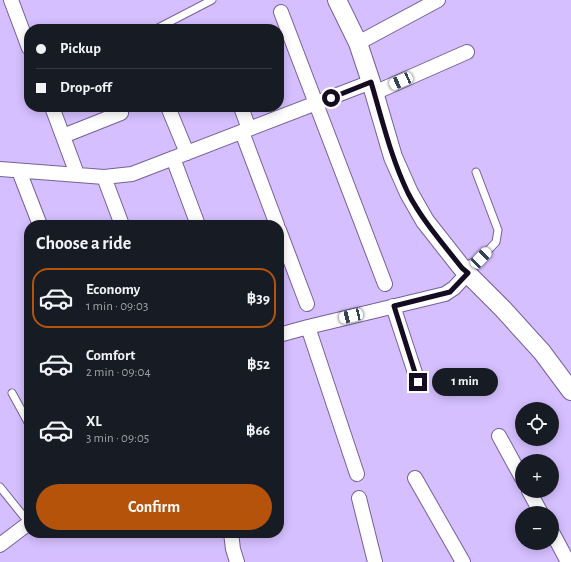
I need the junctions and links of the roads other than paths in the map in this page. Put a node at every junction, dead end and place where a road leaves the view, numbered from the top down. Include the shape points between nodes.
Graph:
1 (11, 0) edge
2 (212, 0) edge
3 (337, 0) edge
4 (438, 0) edge
5 (281, 12) dead end
6 (166, 24) edge
7 (24, 35) edge
8 (358, 43) junction
9 (467, 52) dead end
10 (373, 87) junction
11 (316, 103) junction
12 (54, 112) edge
13 (170, 112) edge
14 (242, 112) edge
15 (121, 113) dead end
16 (245, 130) junction
17 (63, 136) junction
18 (186, 153) junction
19 (173, 158) junction
20 (0, 169) edge
21 (19, 171) junction
22 (476, 172) dead end
23 (77, 174) junction
24 (104, 177) junction
25 (38, 220) edge
26 (120, 220) edge
27 (196, 220) edge
28 (275, 220) edge
29 (284, 243) edge
30 (465, 271) junction
31 (385, 284) dead end
32 (307, 304) dead end
33 (394, 306) junction
34 (308, 327) junction
35 (284, 334) edge
36 (418, 382) dead end
37 (571, 391) edge
38 (12, 393) dead end
39 (24, 415) edge
40 (499, 436) dead end
41 (515, 465) edge
42 (357, 474) dead end
43 (415, 478) dead end
44 (0, 487) edge
45 (359, 498) dead end
46 (24, 517) edge
47 (24, 527) edge
48 (232, 538) edge
49 (0, 545) edge
50 (559, 545) edge
51 (237, 562) edge
52 (375, 562) edge
53 (463, 562) edge
54 (568, 562) edge

1 - 7 street
2 - 6 lane
3 - 8 street
4 - 8 street
5 - 11 street
8 - 10 street
9 - 10 street
10 - 11 street
10 - 30 street via 393,157 408,193 425,221
11 - 16 street
11 - 31 street
12 - 17 street
13 - 18 street
14 - 16 street
15 - 17 street
16 - 18 street
16 - 28 street
17 - 23 street
18 - 19 street
19 - 24 street via 132,174
19 - 27 street
20 - 21 street
21 - 23 street
21 - 25 street
22 - 30 lane via 498,230 496,242
23 - 24 street
24 - 26 street
29 - 32 street
30 - 33 street via 450,292
30 - 37 street via 542,352
33 - 34 street
33 - 36 street
34 - 35 street
34 - 42 street
38 - 39 lane
40 - 41 street
43 - 53 street
44 - 46 lane
45 - 52 street
47 - 49 street
48 - 51 street
50 - 54 street

